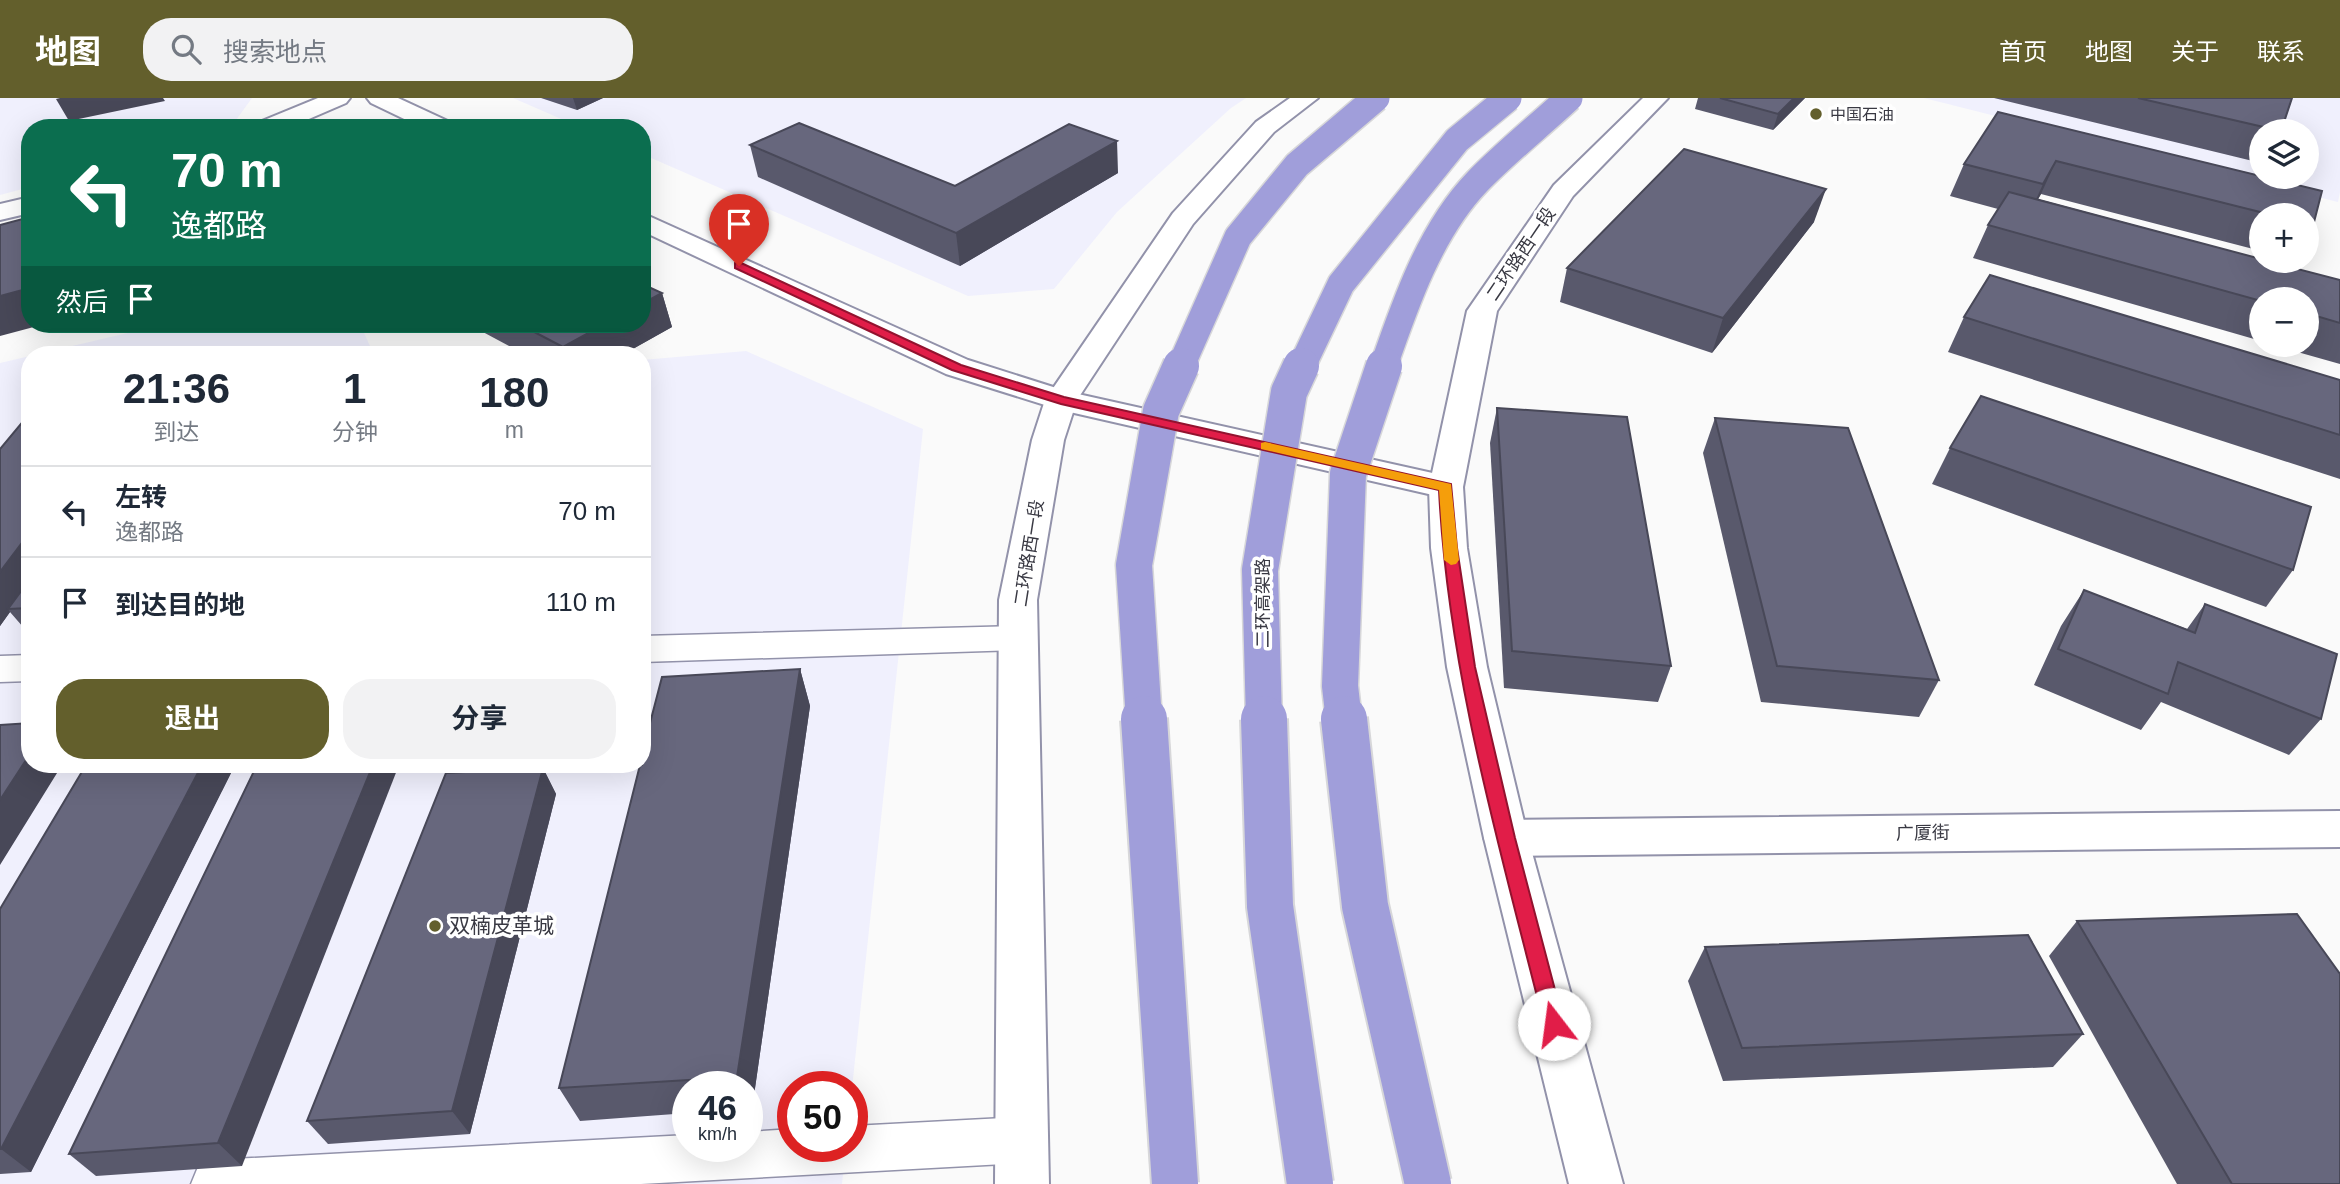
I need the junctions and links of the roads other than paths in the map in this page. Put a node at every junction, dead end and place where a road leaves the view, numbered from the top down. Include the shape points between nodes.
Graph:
1 (338, 98) edge
2 (379, 98) edge
3 (1306, 98) edge
4 (1376, 98) edge
5 (1508, 98) edge
6 (1569, 98) edge
7 (1656, 98) edge
8 (288, 119) edge
9 (424, 119) edge
10 (21, 207) edge
11 (0, 212) edge
12 (651, 225) edge
13 (1061, 400) junction
14 (1446, 487) junction
15 (1018, 638) junction
16 (651, 649) edge
17 (21, 668) edge
18 (0, 669) edge
19 (2340, 829) edge
20 (1506, 838) junction
21 (1022, 1162) edge
22 (215, 1184) edge
23 (1175, 1184) edge
24 (1310, 1184) edge
25 (1428, 1184) edge
26 (1596, 1184) edge

1 - 8 main road
2 - 9 main road
3 - 13 main road, 二环路西一段 via 1265,127 1183,219
4 - 23 highway, bridge via 1297,165 1238,237 1161,411 1134,565
5 - 24 highway, 二环高架路, bridge via 1457,140 1341,284 1289,392 1260,570 1270,906
6 - 25 highway, bridge via 1476,183 1438,234 1402,312 1348,474 1342,700 1365,906
7 - 14 main road, 二环路西一段 via 1563,191 1482,311
10 - 11 main road
12 - 13 main road via 957,368
13 - 14 main road
13 - 15 main road, 二环路西一段 via 1048,440 1018,600
14 - 20 main road, 二环路西一段 via 1449,548 1467,667
15 - 16 lane
15 - 21 main road, 二环路西一段
17 - 18 lane
19 - 20 main road, 广厦街
20 - 26 main road, 二环路西一段
21 - 22 lane

